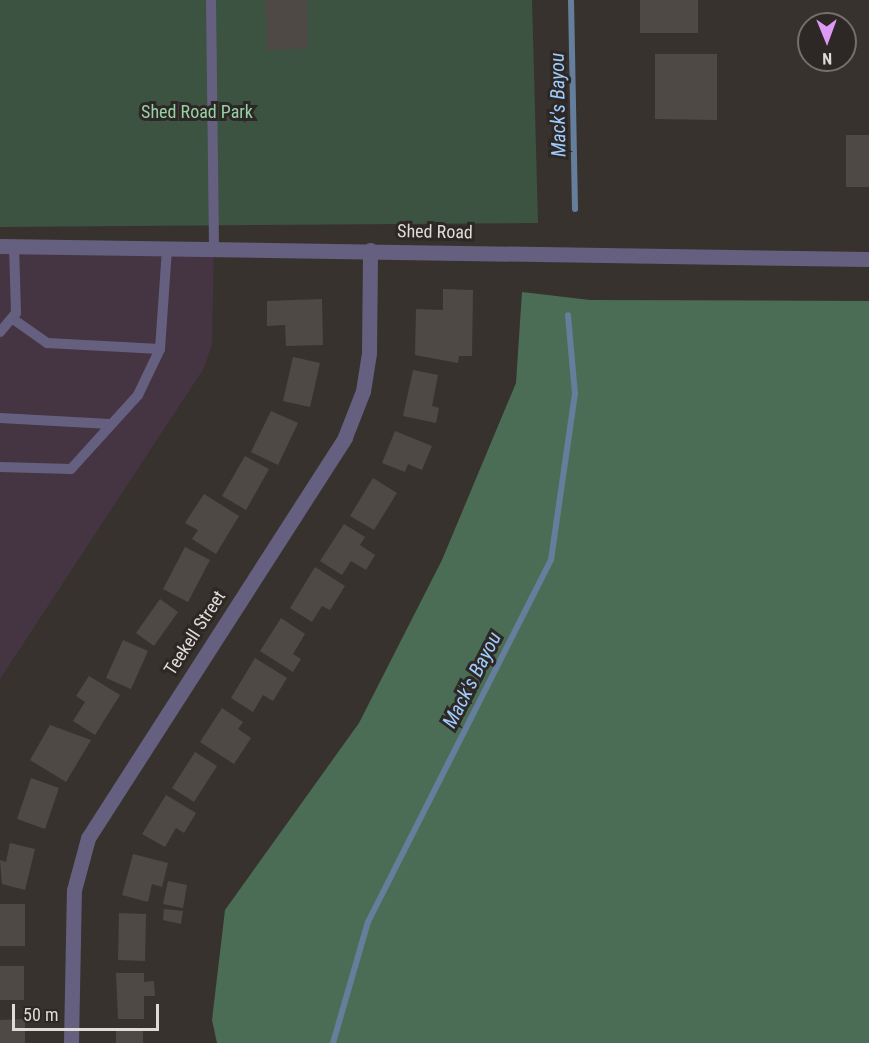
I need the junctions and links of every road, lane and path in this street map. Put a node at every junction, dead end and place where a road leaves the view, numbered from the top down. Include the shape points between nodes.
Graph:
1 (211, 0) edge
2 (7, 246) edge
3 (167, 248) junction
4 (214, 248) junction
5 (370, 250) junction
6 (869, 259) edge
7 (13, 319) junction
8 (0, 332) edge
9 (160, 350) junction
10 (0, 418) edge
11 (110, 424) junction
12 (0, 467) edge
13 (71, 1043) edge

1 - 4 lane
2 - 3 street, Shed Road
2 - 7 lane
3 - 4 street, Shed Road
3 - 9 lane
4 - 5 street, Shed Road
5 - 6 street, Shed Road
5 - 13 street, Teekell Street via 369,352 363,391 345,437 88,838 74,890
7 - 8 lane
7 - 9 lane via 47,343
9 - 11 lane via 138,395
10 - 11 lane
11 - 12 lane via 71,469

